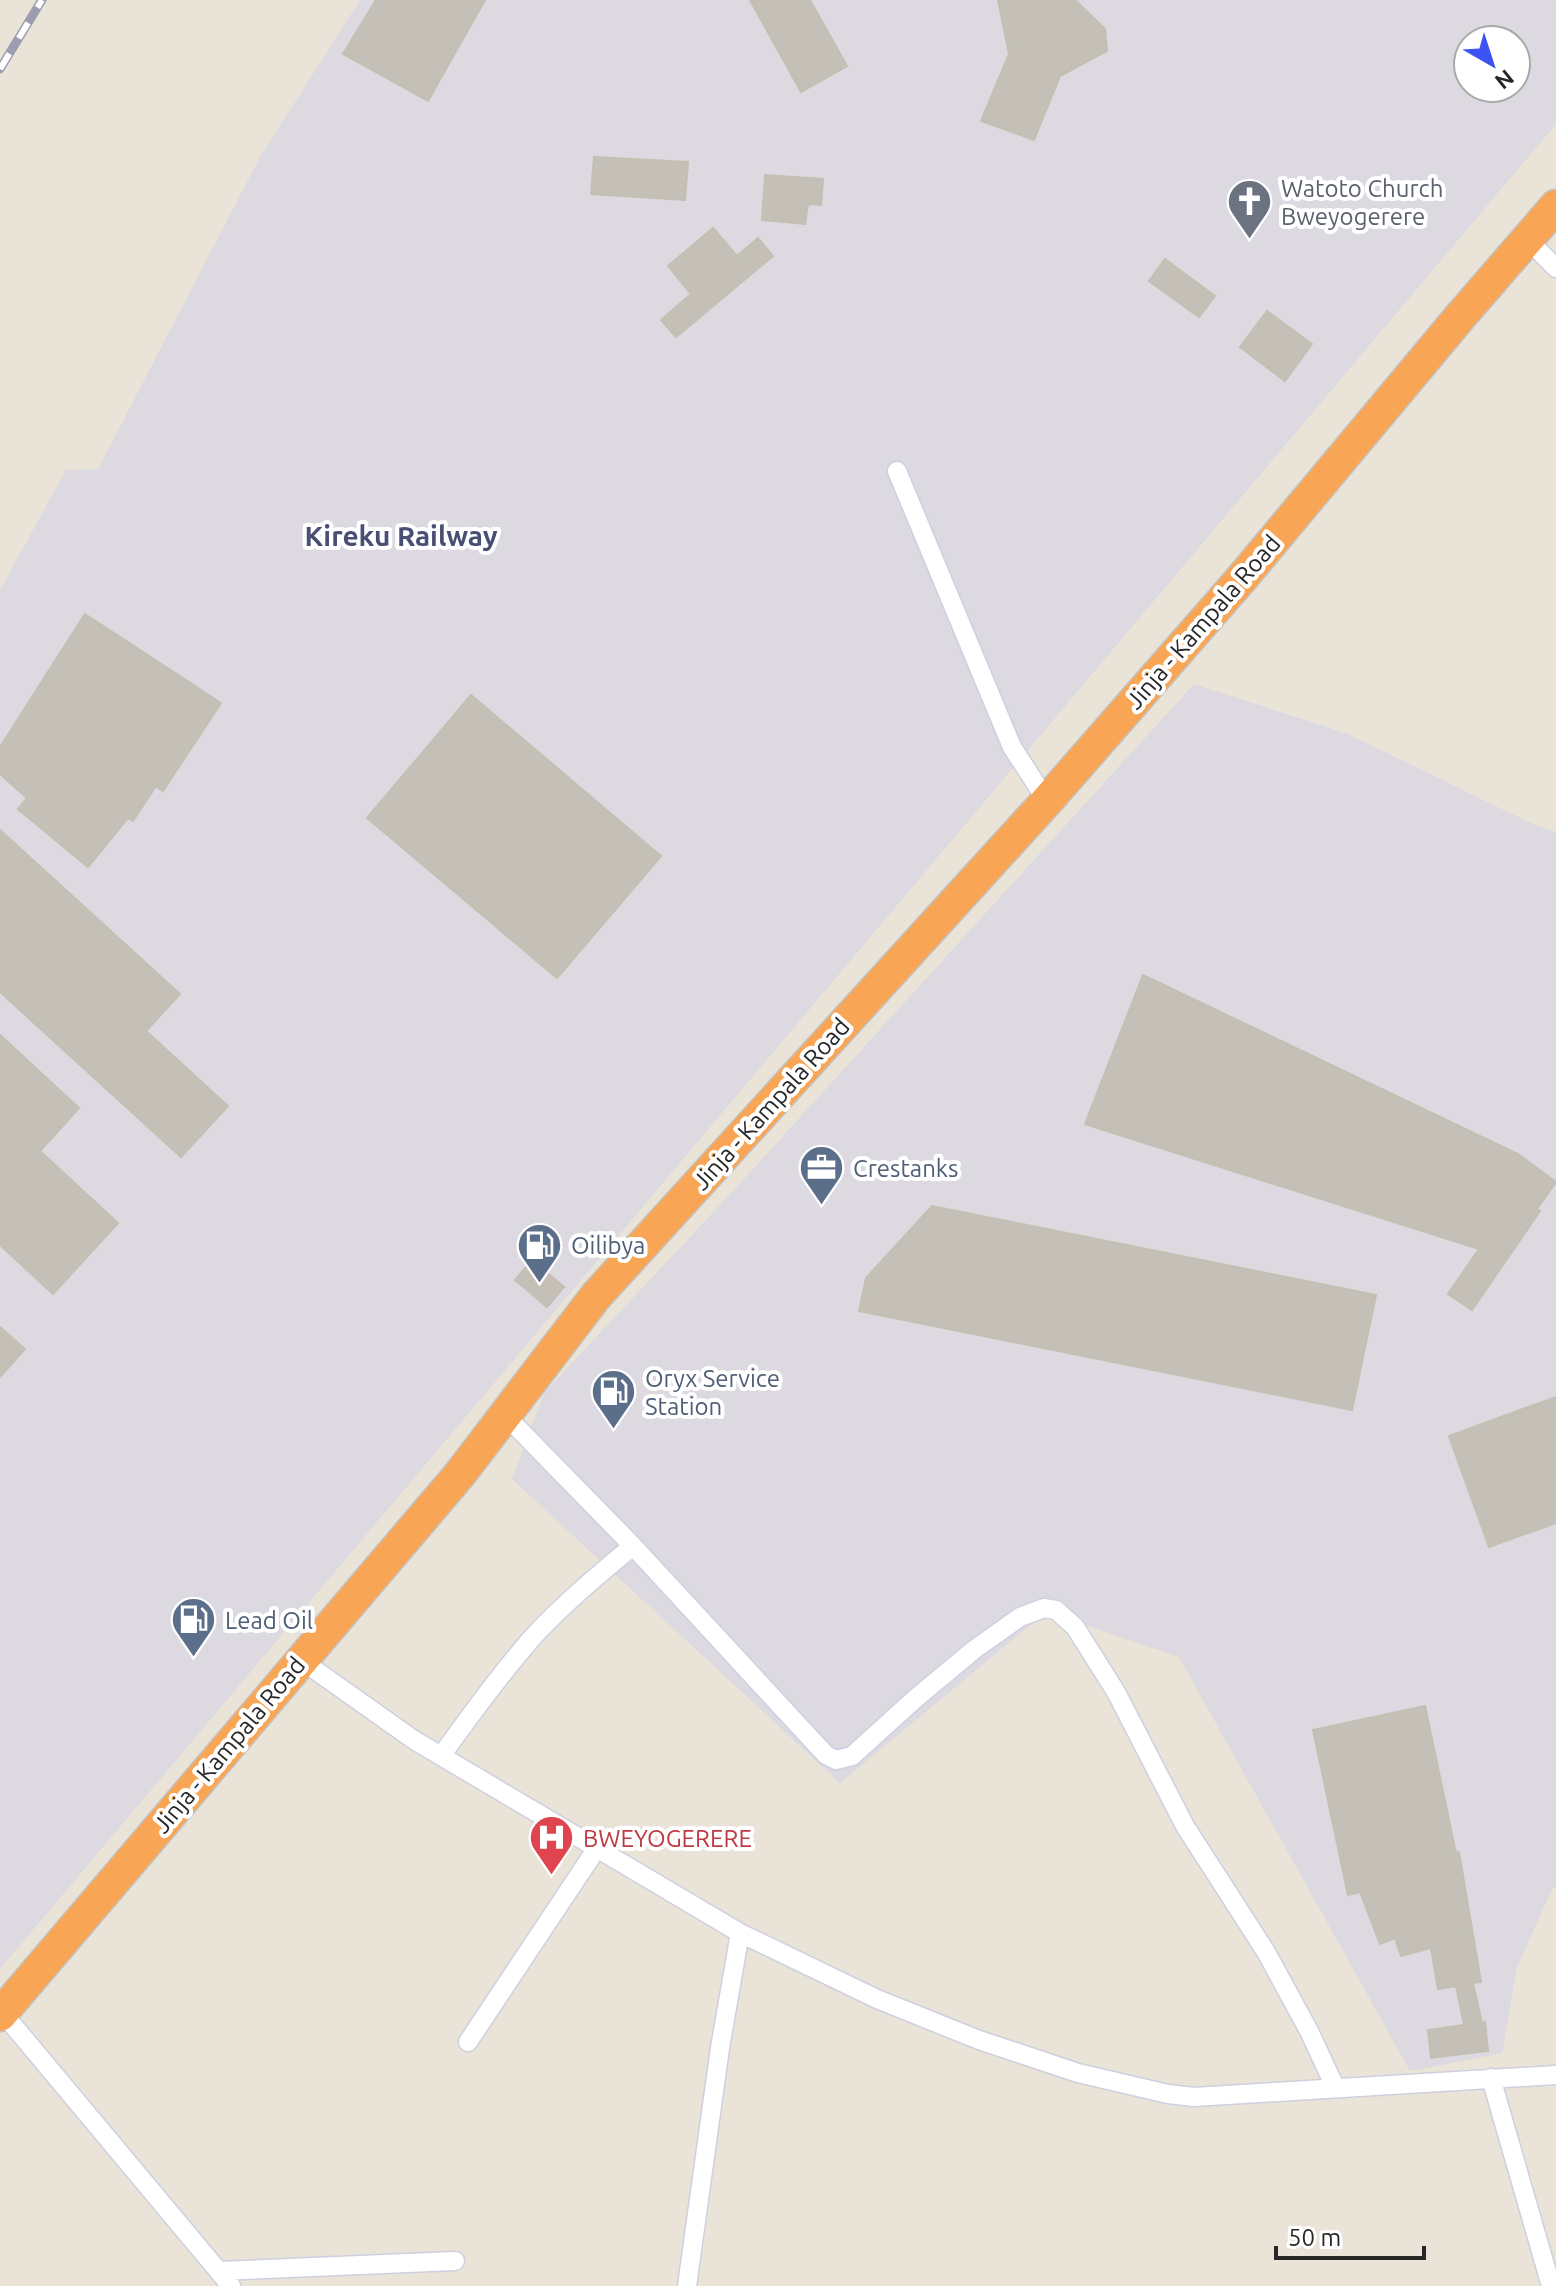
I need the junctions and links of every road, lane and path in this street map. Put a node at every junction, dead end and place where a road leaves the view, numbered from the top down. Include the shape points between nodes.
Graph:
1 (1556, 206) edge
2 (1527, 239) junction
3 (1556, 268) edge
4 (897, 471) dead end
5 (1047, 801) junction
6 (505, 1415) junction
7 (633, 1546) junction
8 (301, 1660) junction
9 (441, 1756) junction
10 (597, 1848) junction
11 (740, 1933) junction
12 (1, 2014) edge
13 (468, 2042) dead end
14 (1556, 2075) edge
15 (1491, 2078) junction
16 (1335, 2087) junction
17 (455, 2261) dead end
18 (219, 2271) junction
19 (231, 2286) edge
20 (687, 2286) edge
21 (1551, 2286) edge

1 - 2 highway, Jinja - Kampala Road
2 - 3 street
2 - 5 highway, Jinja - Kampala Road
4 - 5 street via 1012,747
5 - 6 highway, Jinja - Kampala Road via 596,1296
6 - 7 street
6 - 8 highway, Jinja - Kampala Road
7 - 9 street via 534,1636
7 - 16 street via 836,1760 852,1756 975,1649 1020,1617 1044,1608 1068,1618 1116,1692 1197,1847 1266,1952
8 - 9 street
8 - 12 highway, Jinja - Kampala Road
9 - 10 street
10 - 11 street
10 - 13 street
11 - 16 street via 877,1999 1078,2073 1194,2097
11 - 20 street
12 - 18 street
14 - 15 street
15 - 16 street
15 - 21 street
17 - 18 street
18 - 19 street

